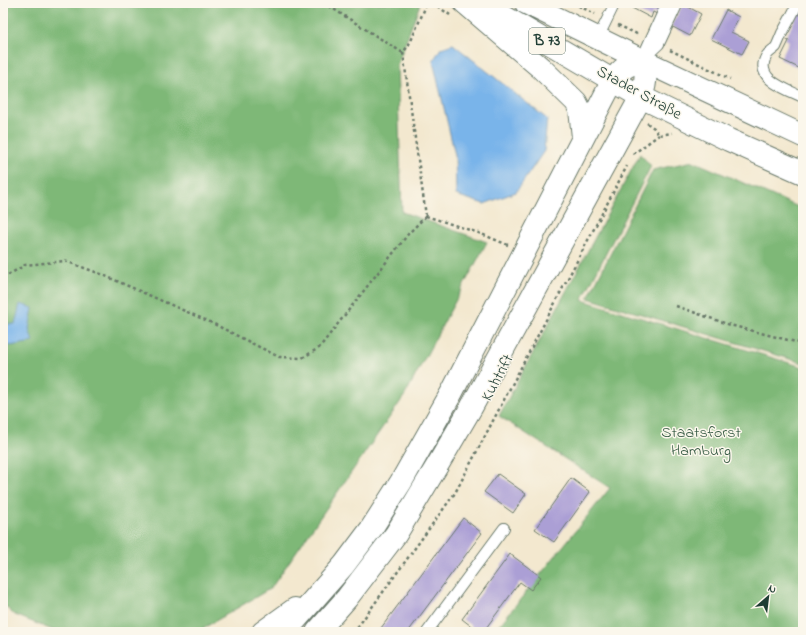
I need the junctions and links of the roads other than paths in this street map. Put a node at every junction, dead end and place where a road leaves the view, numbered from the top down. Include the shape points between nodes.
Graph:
1 (465, 3) edge
2 (481, 3) edge
3 (526, 3) edge
4 (615, 3) edge
5 (667, 3) edge
6 (678, 3) edge
7 (798, 3) edge
8 (602, 29) junction
9 (650, 48) junction
10 (613, 80) junction
11 (641, 97) junction
12 (803, 97) edge
13 (803, 136) edge
14 (583, 137) junction
15 (803, 173) edge
16 (504, 528) dead end
17 (325, 587) junction
18 (263, 632) edge
19 (285, 632) edge
20 (317, 632) edge
21 (427, 632) edge

1 - 14 main road via 541,68 576,102 580,110
2 - 10 main road, Stader Straße / B 73
3 - 8 main road, Stader Straße / B 73
4 - 8 lane
5 - 9 lane
6 - 9 lane
7 - 12 lane via 775,47 767,55 764,69 768,79
8 - 9 main road, Stader Straße / B 73
9 - 10 main road via 620,71
9 - 11 main road via 644,64 645,88
9 - 13 main road, Stader Straße / B 73
10 - 11 main road, Stader Straße / B 73
10 - 14 main road
11 - 15 main road, Stader Straße / B 73
11 - 20 main road via 438,466 396,534 347,598
14 - 17 main road via 452,392 401,482 371,529
16 - 21 lane
17 - 18 main road
17 - 19 main road

